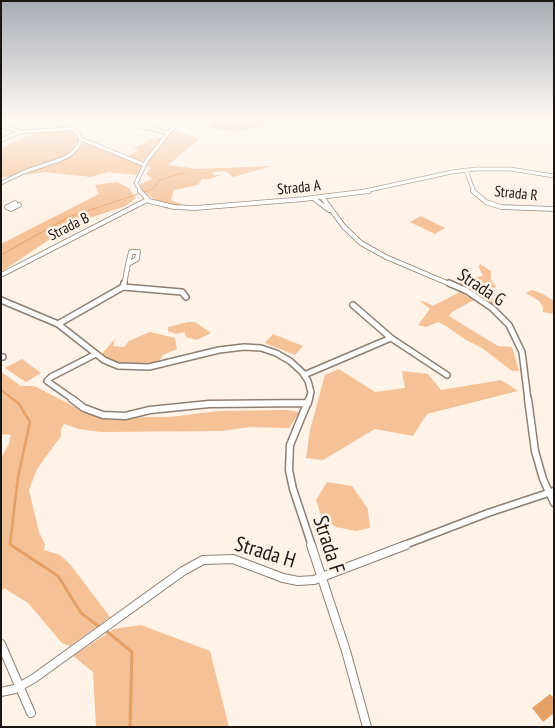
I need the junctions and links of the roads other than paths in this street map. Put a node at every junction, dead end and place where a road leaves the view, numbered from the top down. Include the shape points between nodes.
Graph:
1 (72, 152) edge
2 (114, 152) edge
3 (154, 152) edge
4 (145, 164) junction
5 (466, 170) junction
6 (554, 176) edge
7 (1, 183) edge
8 (322, 197) junction
9 (313, 198) junction
10 (147, 200) junction
11 (554, 209) edge
12 (331, 212) junction
13 (128, 264) dead end
14 (1, 275) edge
15 (123, 287) junction
16 (186, 297) dead end
17 (1, 300) edge
18 (354, 304) dead end
19 (58, 324) junction
20 (391, 338) junction
21 (96, 354) junction
22 (447, 375) dead end
23 (304, 376) junction
24 (308, 403) junction
25 (551, 492) edge
26 (554, 503) edge
27 (322, 578) junction
28 (1, 644) edge
29 (3, 654) edge
30 (21, 686) junction
31 (1, 692) edge
32 (32, 713) dead end
33 (366, 727) edge

1 - 7 street
2 - 4 street
3 - 4 street
4 - 10 street via 137,186
5 - 6 street, Strada A via 506,169
5 - 8 street, Strada A via 375,190
5 - 11 street, Strada R via 475,194 486,202 507,207
8 - 9 street, Strada A
8 - 12 street, Strada G
9 - 10 street, Strada A via 195,208
9 - 12 street, Strada G
10 - 14 street, Strada B
12 - 25 street, Strada G via 366,246 467,291 492,308 509,325 522,352 535,451
13 - 15 street
15 - 16 street via 182,292
15 - 19 street
17 - 19 street
18 - 20 street
19 - 21 street
20 - 22 street
20 - 23 street
21 - 23 street via 115,365 142,368 226,348 250,347 280,355
21 - 24 street via 47,381 84,408 103,415 125,416 216,403
23 - 24 street, Strada F via 310,388
24 - 27 street, Strada F via 292,439 288,461 293,488
25 - 26 street, Strada G
25 - 27 street, Strada H
27 - 30 street, Strada H via 294,581 233,559 208,559 186,569
27 - 33 street, Strada F
28 - 29 street
29 - 30 street
30 - 31 street, Strada H
30 - 32 street

